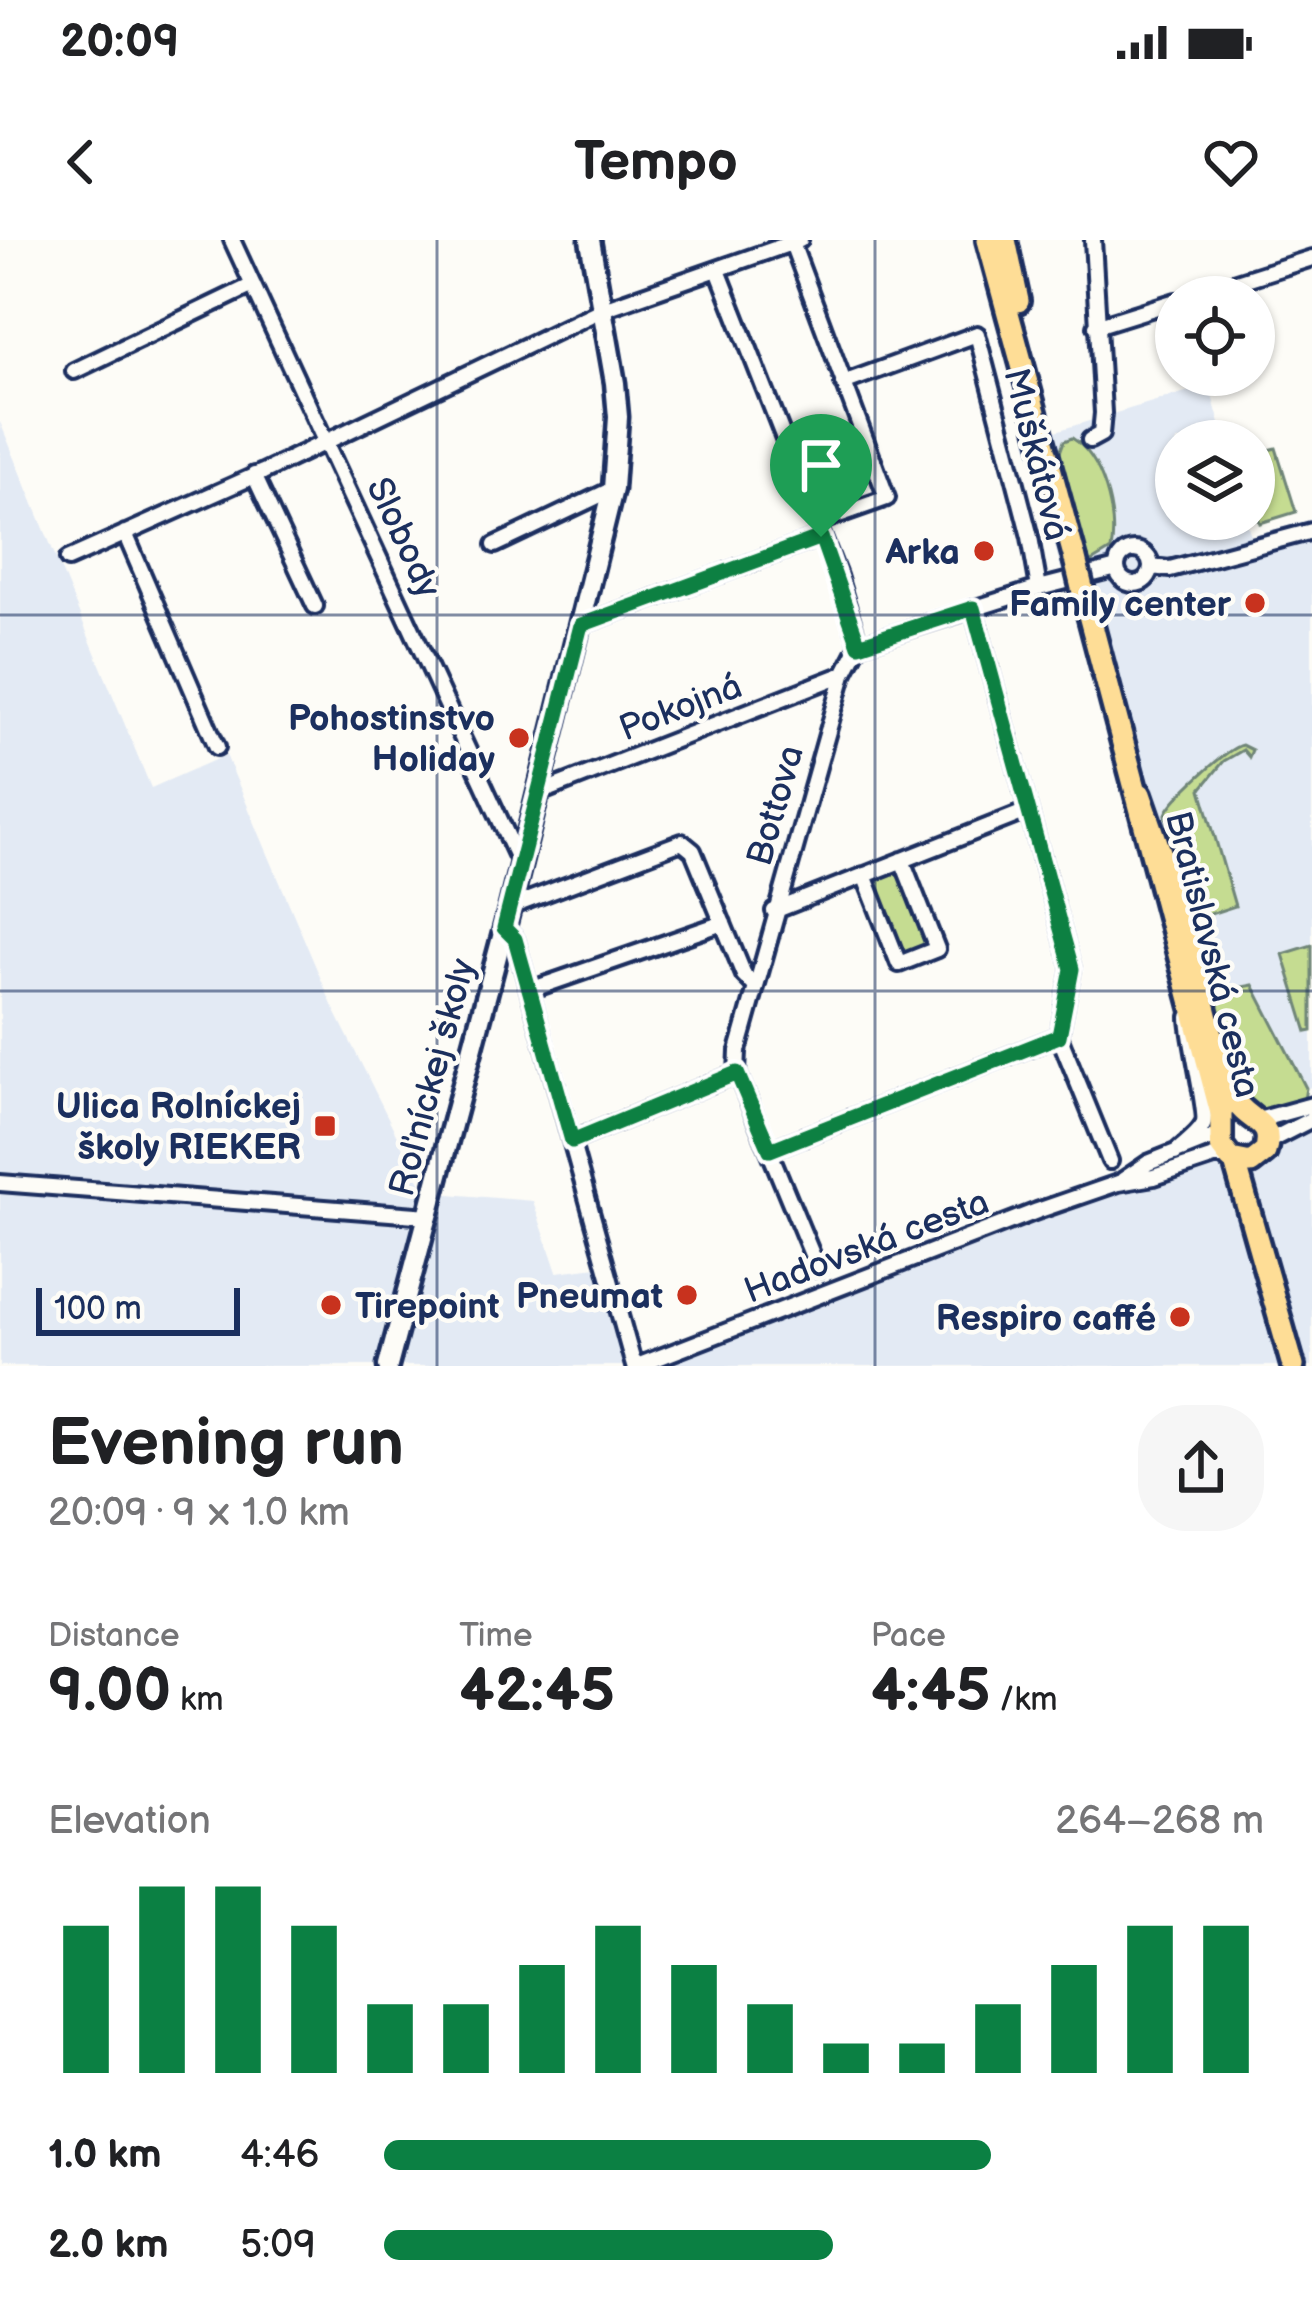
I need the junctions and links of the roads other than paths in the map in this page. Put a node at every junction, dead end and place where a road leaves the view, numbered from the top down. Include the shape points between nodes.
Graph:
1 (232, 240) edge
2 (590, 240) edge
3 (988, 240) edge
4 (1005, 240) edge
5 (1093, 240) edge
6 (796, 241) edge
7 (1312, 258) edge
8 (718, 269) junction
9 (1255, 276) edge
10 (254, 286) junction
11 (1155, 308) edge
12 (602, 309) junction
13 (1096, 326) junction
14 (74, 371) dead end
15 (843, 383) junction
16 (327, 440) junction
17 (1090, 440) dead end
18 (254, 476) junction
19 (613, 489) junction
20 (818, 530) junction
21 (1312, 531) edge
22 (125, 533) junction
23 (495, 545) dead end
24 (68, 559) dead end
25 (1075, 559) junction
26 (1151, 567) junction
27 (1117, 568) junction
28 (1039, 588) junction
29 (315, 606) dead end
30 (973, 608) junction
31 (581, 625) junction
32 (859, 645) junction
33 (844, 674) junction
34 (217, 747) dead end
35 (538, 794) junction
36 (1140, 794) junction
37 (1027, 811) junction
38 (902, 860) junction
39 (519, 861) junction
40 (864, 875) junction
41 (510, 907) junction
42 (774, 911) junction
43 (723, 923) junction
44 (504, 928) junction
45 (754, 985) junction
46 (530, 990) junction
47 (1188, 994) junction
48 (1059, 1036) junction
49 (737, 1073) junction
50 (1312, 1106) edge
51 (1312, 1119) edge
52 (1258, 1125) junction
53 (572, 1141) junction
54 (1233, 1149) junction
55 (770, 1150) junction
56 (1175, 1153) junction
57 (1110, 1162) dead end
58 (0, 1183) edge
59 (1118, 1183) junction
60 (429, 1216) junction
61 (818, 1269) dead end
62 (388, 1366) edge
63 (636, 1366) edge
64 (1293, 1366) edge

1 - 10 street, Slobody
2 - 12 main road, Roľníckej školy
3 - 25 main road, Bratislavská cesta
4 - 25 main road, Bratislavská cesta
5 - 13 street
6 - 8 street
6 - 15 street
7 - 9 street
8 - 12 street
8 - 20 street
10 - 14 street
10 - 16 street, Slobody
11 - 13 street
12 - 16 street
12 - 19 main road, Roľníckej školy via 618,417
13 - 17 street via 1101,434
15 - 20 street via 887,498
15 - 28 street, Muškátová via 977,334
16 - 18 street
16 - 39 street, Slobody
18 - 22 street
18 - 29 street
19 - 23 street
19 - 31 main road, Roľníckej školy
20 - 31 street
20 - 32 street
21 - 26 street via 1170,569
22 - 24 street
22 - 34 street
25 - 36 main road, Bratislavská cesta, bridge
26 - 27 street via 1136,584
26 - 27 street via 1133,550
27 - 28 street
28 - 30 street
30 - 32 street
30 - 37 street
31 - 35 main road, Roľníckej školy
32 - 33 street, Bottova
33 - 35 street, Pokojná
33 - 42 street, Bottova
35 - 39 main road, Roľníckej školy
36 - 47 main road, Bratislavská cesta
36 - 52 main road, Bratislavská cesta via 1183,918 1224,1083
37 - 38 street
37 - 48 street via 1072,969
38 - 40 street
38 - 40 street via 938,949 899,964
39 - 41 main road, Roľníckej školy
40 - 42 street
41 - 43 street via 682,842
41 - 44 main road, Roľníckej školy
42 - 45 street, Bottova
43 - 45 street
43 - 46 street
44 - 46 street
44 - 60 main road, Roľníckej školy
45 - 49 street, Bottova
46 - 53 street
47 - 54 main road, Bratislavská cesta
47 - 56 street via 1206,1116
48 - 55 street
48 - 57 street
49 - 53 street
49 - 55 street
50 - 52 street
51 - 52 street
52 - 54 main road, Bratislavská cesta via 1233,1118
52 - 54 main road, Bratislavská cesta via 1265,1152
53 - 63 street
54 - 56 street, Hadovská cesta
54 - 59 street, Hadovská cesta
54 - 64 main road, Bratislavská cesta
55 - 61 street
56 - 59 street, Hadovská cesta
58 - 60 street
59 - 63 street, Hadovská cesta
60 - 62 main road, Roľníckej školy

